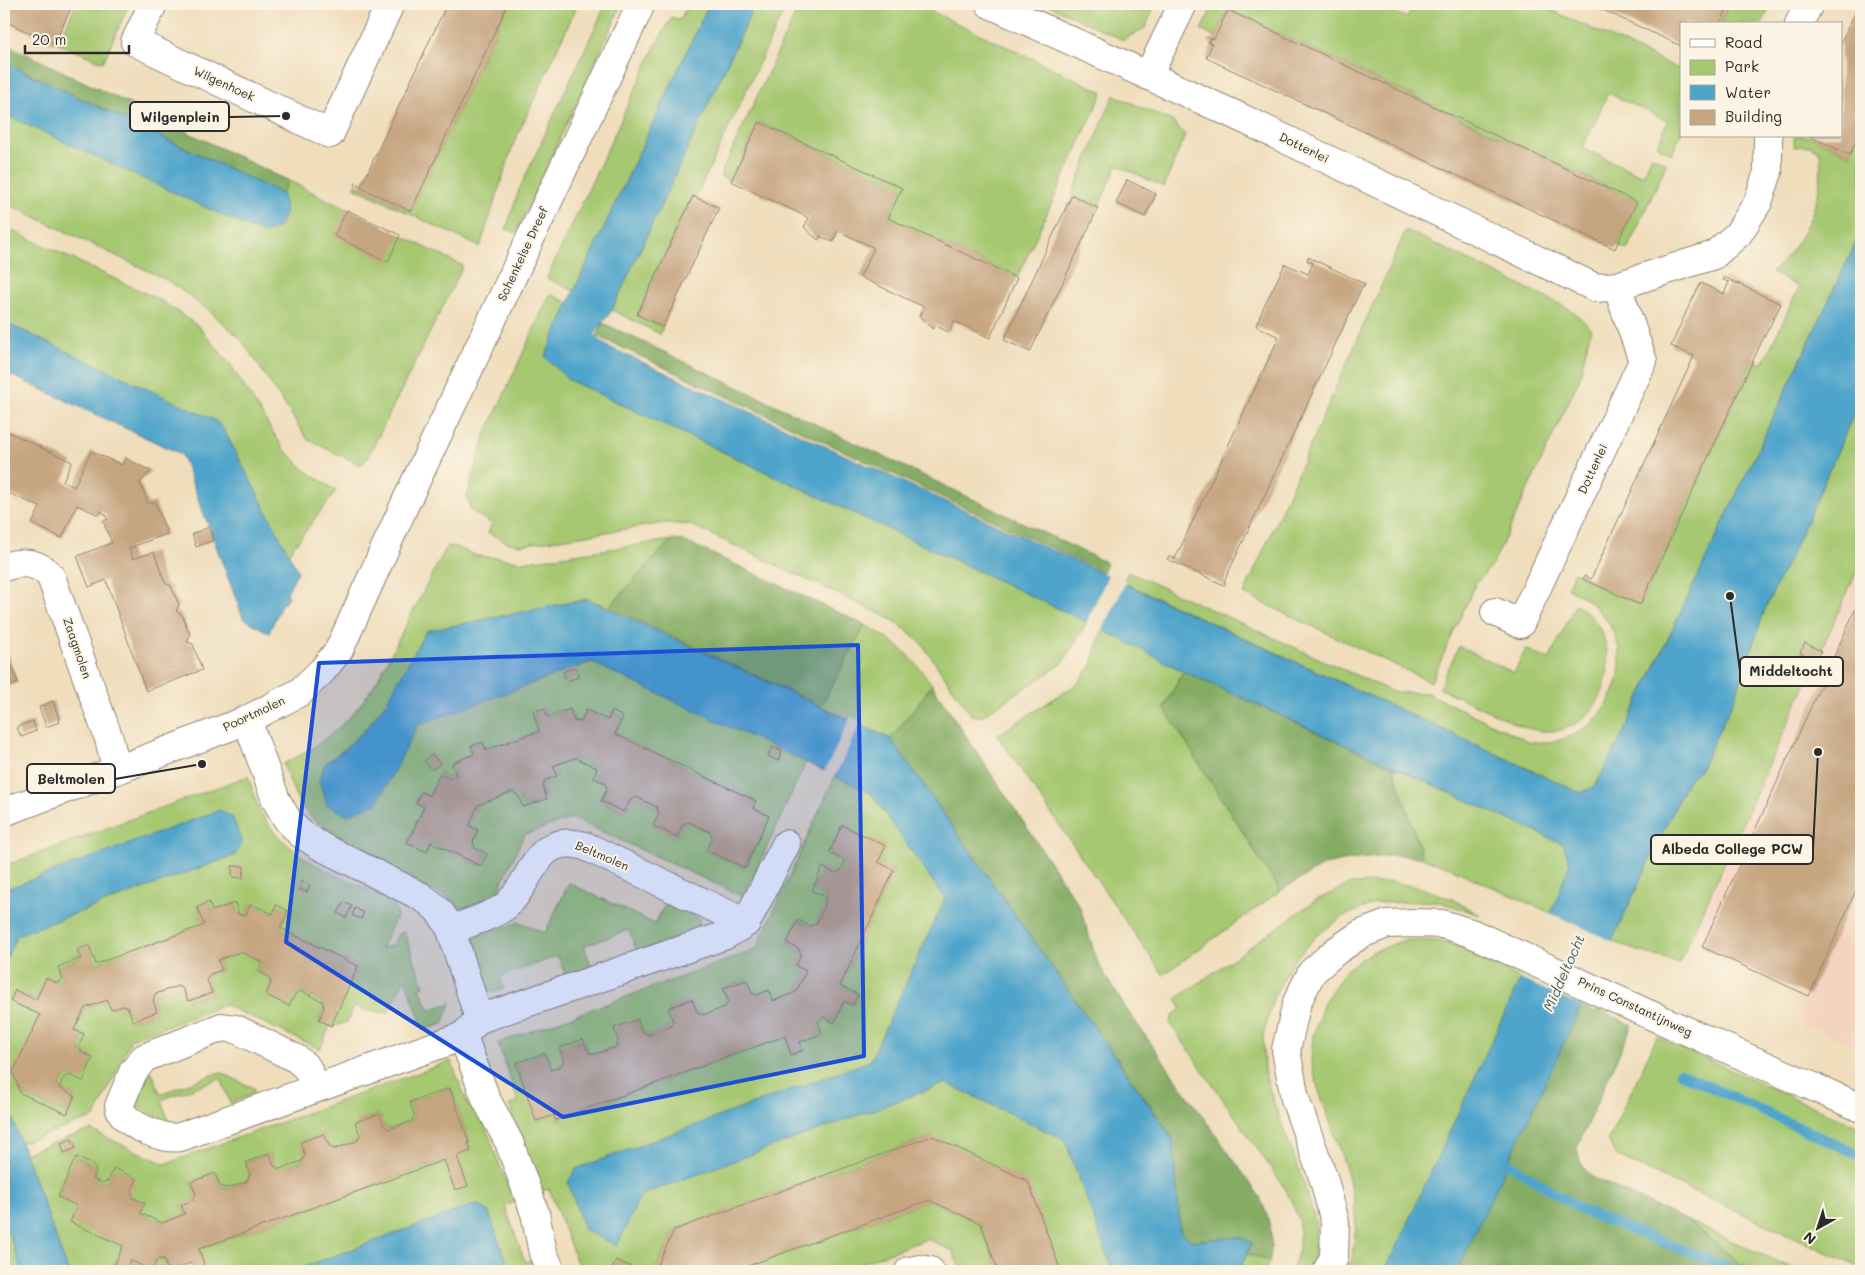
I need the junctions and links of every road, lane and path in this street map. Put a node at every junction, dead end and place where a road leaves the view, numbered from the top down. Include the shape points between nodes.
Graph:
1 (153, 4) edge
2 (390, 4) edge
3 (641, 4) edge
4 (990, 4) edge
5 (1183, 4) edge
6 (1809, 4) edge
7 (1800, 22) edge
8 (1148, 76) junction
9 (1768, 138) edge
10 (1617, 286) junction
11 (406, 504) joint
12 (4, 567) edge
13 (1495, 612) dead end
14 (246, 720) junction
15 (117, 770) junction
16 (4, 812) edge
17 (786, 844) dead end
18 (746, 923) junction
19 (451, 930) junction
20 (471, 1028) junction
21 (316, 1087) junction
22 (1861, 1108) edge
23 (551, 1271) edge
24 (909, 1271) edge
25 (930, 1271) edge
26 (1327, 1271) edge

1 - 2 street, Wilgenhoek via 135,42 330,134
3 - 11 street, Schenkelse Dreef
4 - 8 street, Dotterlei
5 - 8 street
6 - 7 street
8 - 10 street, Dotterlei via 1596,288
9 - 10 street, Dotterlei via 1768,172 1758,202 1738,234 1714,255
10 - 13 street, Dotterlei via 1643,362 1520,624
11 - 14 street, Poortmolen via 339,650 300,692
12 - 15 street, Zaagmolen via 28,563 40,567 50,577 109,739
14 - 15 street, Poortmolen
14 - 19 street via 276,800 287,819 320,846 427,901 440,911
15 - 16 street, Poortmolen
17 - 18 street
18 - 19 street, Beltmolen via 585,846 565,842 538,858 520,889 505,906
18 - 20 street via 726,934
19 - 20 street
20 - 21 street
20 - 23 street via 486,1099 509,1142 535,1213 543,1253
21 - 21 street via 307,1068 297,1060 236,1029 222,1028 144,1058 136,1066 119,1106 123,1116 133,1124 172,1138
22 - 26 street, Prins Constantijnweg via 1471,933 1442,924 1387,924 1361,934 1312,972 1297,1002 1286,1050 1295,1099 1324,1180 1335,1222 1334,1257
24 - 25 street

